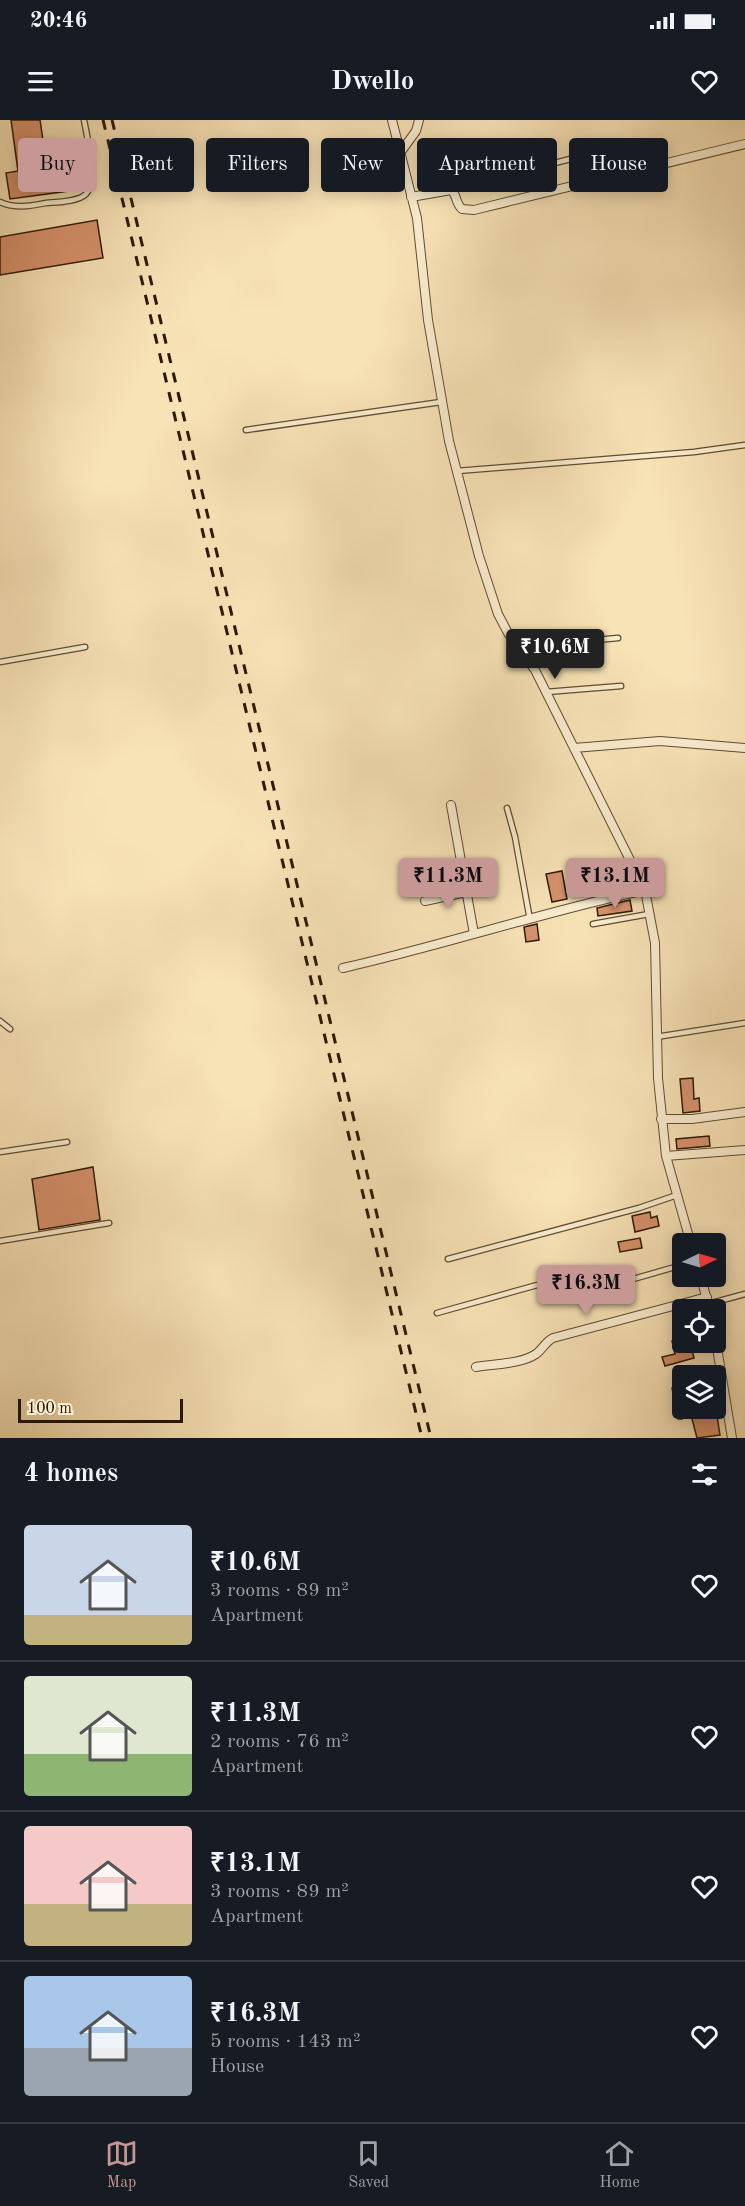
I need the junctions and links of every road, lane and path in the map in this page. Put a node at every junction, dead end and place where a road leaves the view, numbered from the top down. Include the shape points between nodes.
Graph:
1 (84, 120) edge
2 (392, 120) edge
3 (419, 120) edge
4 (396, 138) edge
5 (745, 144) edge
6 (405, 146) edge
7 (405, 173) edge
8 (557, 190) edge
9 (440, 192) edge
10 (452, 192) edge
11 (548, 192) edge
12 (411, 197) junction
13 (0, 202) edge
14 (441, 402) junction
15 (246, 430) dead end
16 (745, 445) edge
17 (457, 471) junction
18 (618, 638) dead end
19 (519, 646) junction
20 (85, 647) dead end
21 (0, 662) edge
22 (621, 686) dead end
23 (546, 692) junction
24 (574, 748) junction
25 (745, 748) edge
26 (451, 805) dead end
27 (507, 808) dead end
28 (645, 891) junction
29 (466, 892) junction
30 (424, 901) dead end
31 (650, 914) junction
32 (530, 920) junction
33 (593, 924) dead end
34 (474, 934) junction
35 (343, 968) dead end
36 (0, 1021) edge
37 (745, 1023) edge
38 (10, 1029) dead end
39 (656, 1038) junction
40 (745, 1112) edge
41 (661, 1119) junction
42 (67, 1142) dead end
43 (745, 1150) edge
44 (0, 1152) edge
45 (666, 1156) junction
46 (677, 1196) junction
47 (109, 1223) dead end
48 (689, 1233) edge
49 (0, 1241) edge
50 (448, 1259) dead end
51 (672, 1268) edge
52 (745, 1294) edge
53 (726, 1299) edge
54 (672, 1312) edge
55 (437, 1313) dead end
56 (718, 1353) edge
57 (476, 1367) dead end
58 (732, 1438) edge

1 - 13 lane via 92,175 86,195 19,207
2 - 4 street
3 - 6 street
5 - 8 street
7 - 12 street
9 - 12 street
10 - 11 street via 462,209 474,210
12 - 14 street
14 - 15 lane
14 - 17 street
16 - 17 lane
17 - 19 street via 498,614
18 - 19 lane
19 - 23 street
20 - 21 lane
22 - 23 lane
23 - 24 street
24 - 25 street via 660,741
24 - 28 street
26 - 29 street
27 - 32 lane
28 - 31 street
28 - 32 street via 589,902
29 - 30 street
29 - 34 street
31 - 33 lane
31 - 39 street via 655,943
32 - 34 street
34 - 35 street
36 - 38 lane
37 - 39 lane
39 - 41 street
40 - 41 street
41 - 45 street
42 - 44 lane
43 - 45 street
45 - 46 street
46 - 48 street
46 - 50 lane
47 - 49 lane
51 - 55 lane via 602,1288 566,1277
52 - 53 lane
54 - 57 street via 553,1338 535,1354
56 - 58 street

